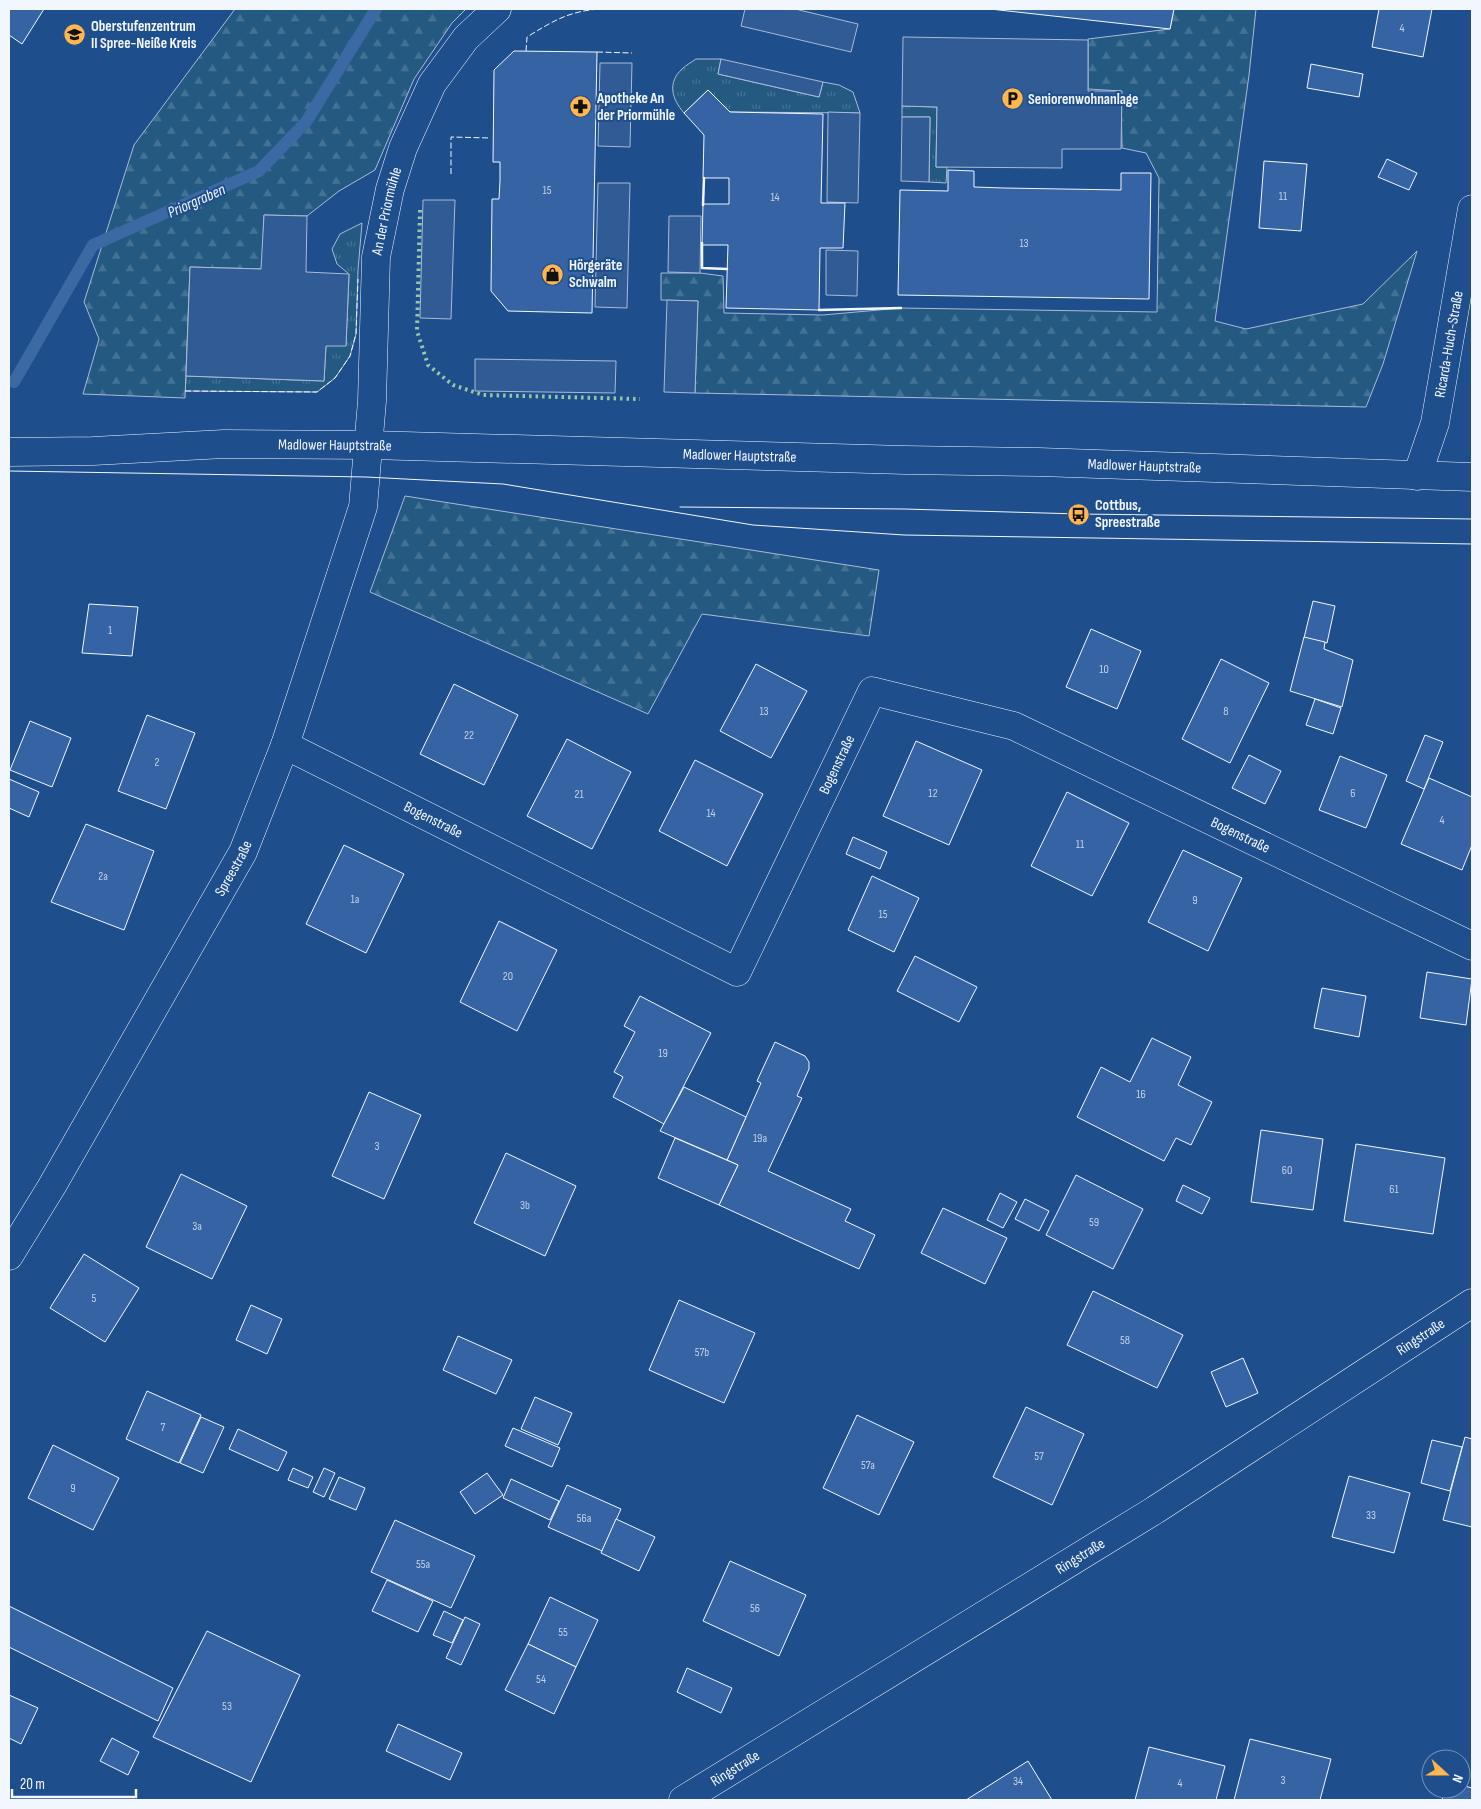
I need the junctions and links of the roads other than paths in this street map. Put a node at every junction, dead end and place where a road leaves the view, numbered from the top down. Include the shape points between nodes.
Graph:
1 (497, 9) edge
2 (1472, 209) edge
3 (370, 445) junction
4 (9, 452) edge
5 (1417, 476) junction
6 (1472, 477) edge
7 (285, 745) junction
8 (1472, 946) edge
9 (9, 1256) edge
10 (1472, 1303) edge
11 (683, 1800) edge

1 - 3 street, An der Priormühle via 466,38 432,84 403,148 390,188 376,257
2 - 5 street, Ricarda-Huch-Straße via 1435,423
3 - 4 street, Madlower Hauptstraße via 224,444
3 - 5 street, Madlower Hauptstraße via 1039,462
3 - 7 street, Spreestraße via 363,507
5 - 6 street, Madlower Hauptstraße
7 - 8 street, Bogenstraße via 737,972 872,691 1014,726
7 - 9 street, Spreestraße via 243,852
10 - 11 street, Ringstraße via 1155,1510

